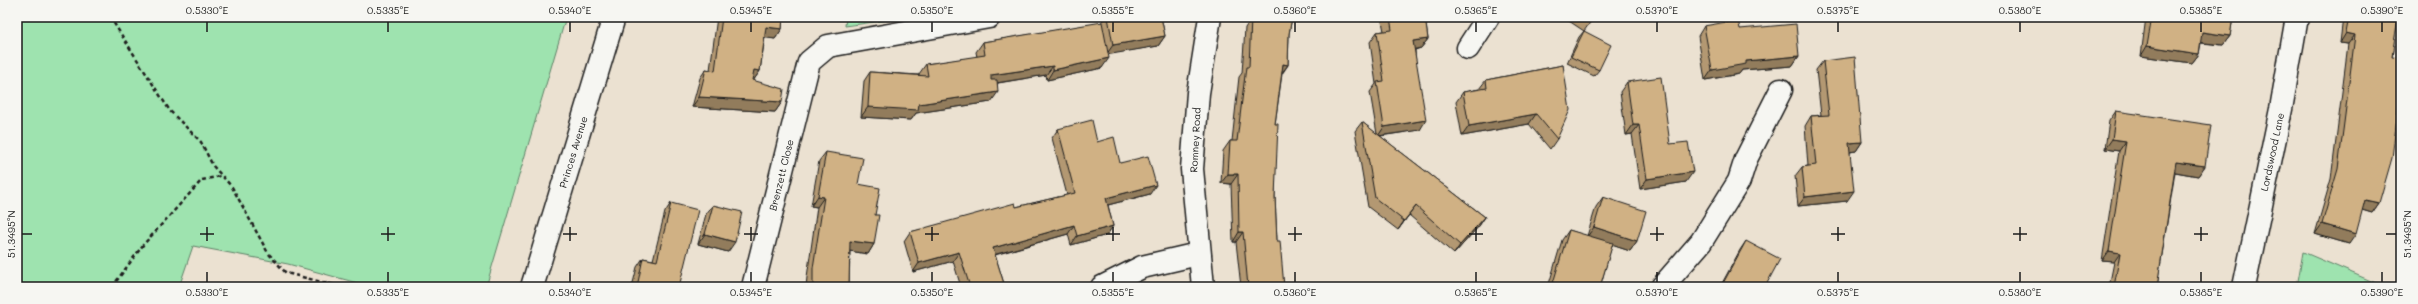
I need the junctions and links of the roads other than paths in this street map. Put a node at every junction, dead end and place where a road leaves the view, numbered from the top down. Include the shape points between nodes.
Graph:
1 (614, 17) edge
2 (989, 17) edge
3 (1210, 17) edge
4 (1488, 17) edge
5 (2297, 17) edge
6 (1468, 48) dead end
7 (1781, 90) dead end
8 (1198, 254) junction
9 (532, 287) edge
10 (753, 287) edge
11 (1102, 287) edge
12 (1203, 287) edge
13 (1662, 287) edge
14 (2244, 287) edge

1 - 9 street, Princes Avenue
2 - 10 street, Brenzett Close via 828,46 809,62
3 - 8 street, Romney Road via 1198,93 1192,169
4 - 6 street
5 - 14 street, Lordswood Lane via 2281,109
7 - 13 street via 1739,182 1701,242
8 - 11 street via 1142,267
8 - 12 street, Romney Road

